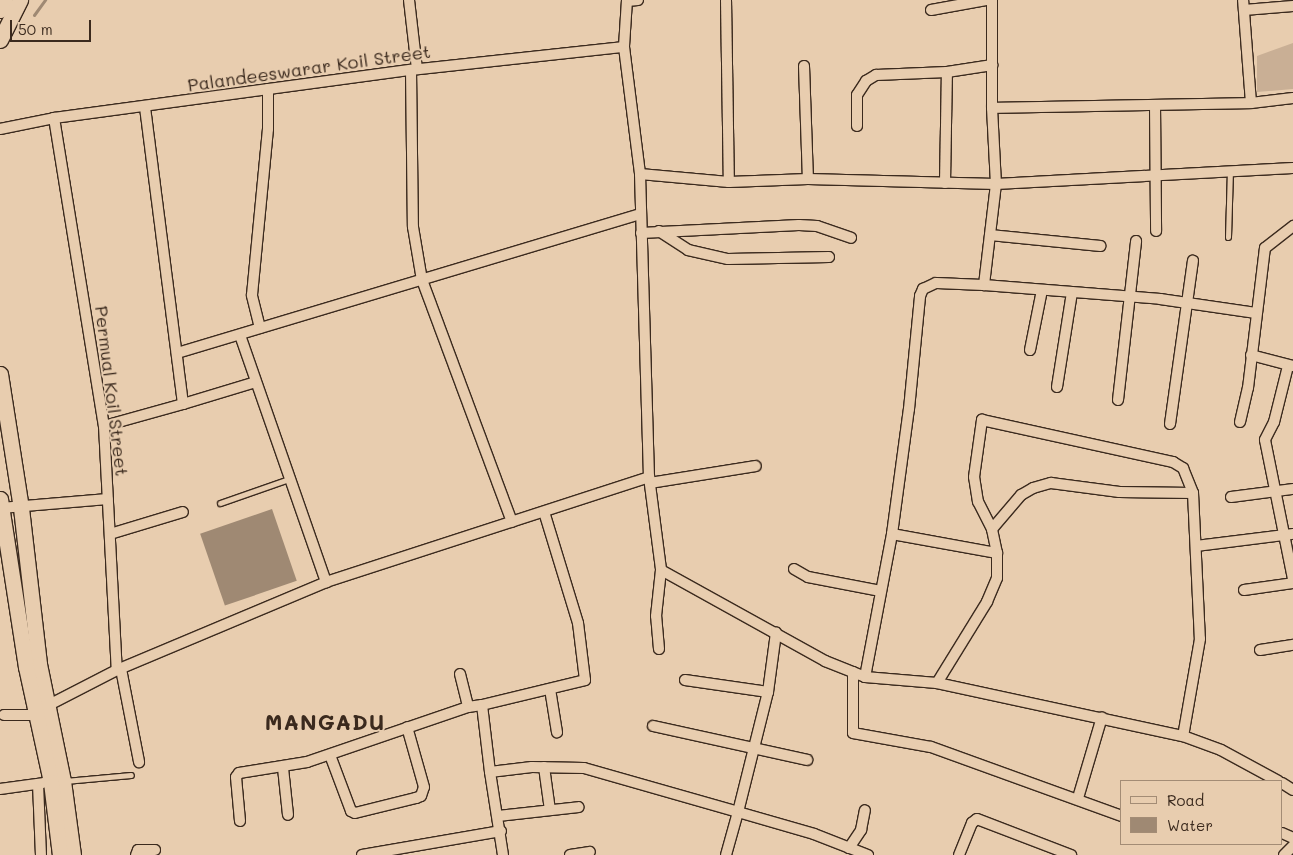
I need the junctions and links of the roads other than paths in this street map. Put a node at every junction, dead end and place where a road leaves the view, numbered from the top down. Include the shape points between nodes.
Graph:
1 (5, 0) edge
2 (20, 0) edge
3 (409, 0) edge
4 (627, 0) edge
5 (638, 0) edge
6 (726, 0) edge
7 (986, 0) edge
8 (992, 0) edge
9 (1243, 5) edge
10 (1293, 6) edge
11 (0, 10) edge
12 (931, 10) dead end
13 (0, 40) edge
14 (624, 47) junction
15 (992, 65) junction
16 (804, 66) dead end
17 (414, 69) junction
18 (947, 72) junction
19 (268, 89) junction
20 (1293, 98) edge
21 (1251, 103) junction
22 (1155, 105) junction
23 (145, 106) junction
24 (992, 108) junction
25 (54, 118) junction
26 (857, 126) dead end
27 (0, 129) edge
28 (1293, 168) edge
29 (1230, 171) junction
30 (640, 174) junction
31 (1156, 175) junction
32 (808, 179) junction
33 (729, 182) junction
34 (945, 182) junction
35 (996, 184) junction
36 (640, 214) junction
37 (1293, 226) edge
38 (659, 231) junction
39 (1156, 231) dead end
40 (641, 233) junction
41 (990, 235) junction
42 (1228, 237) dead end
43 (852, 238) dead end
44 (1136, 241) dead end
45 (1100, 246) dead end
46 (829, 258) dead end
47 (1192, 261) dead end
48 (422, 280) junction
49 (984, 285) junction
50 (1042, 290) junction
51 (1072, 292) junction
52 (1132, 297) junction
53 (1187, 303) junction
54 (1256, 313) junction
55 (260, 328) junction
56 (240, 334) junction
57 (1030, 350) dead end
58 (177, 353) junction
59 (1251, 355) junction
60 (1290, 366) edge
61 (0, 374) edge
62 (256, 382) junction
63 (1057, 387) dead end
64 (1118, 400) dead end
65 (183, 404) junction
66 (1240, 422) dead end
67 (1170, 424) dead end
68 (104, 426) junction
69 (756, 466) dead end
70 (290, 478) junction
71 (650, 480) junction
72 (1293, 490) edge
73 (1276, 492) junction
74 (1193, 493) junction
75 (1230, 497) dead end
76 (108, 499) junction
77 (220, 503) dead end
78 (0, 504) edge
79 (21, 508) junction
80 (183, 512) dead end
81 (544, 512) junction
82 (512, 522) junction
83 (992, 529) junction
84 (110, 534) junction
85 (892, 534) junction
86 (1288, 534) edge
87 (1196, 546) junction
88 (997, 553) junction
89 (794, 569) dead end
90 (661, 570) junction
91 (1293, 581) edge
92 (326, 582) junction
93 (881, 590) junction
94 (1244, 590) dead end
95 (776, 633) junction
96 (1293, 645) edge
97 (659, 649) dead end
98 (1260, 650) dead end
99 (119, 670) junction
100 (853, 672) junction
101 (460, 674) dead end
102 (864, 677) junction
103 (685, 680) dead end
104 (937, 683) junction
105 (550, 689) junction
106 (768, 692) junction
107 (482, 705) junction
108 (468, 707) junction
109 (39, 710) junction
110 (4, 715) dead end
111 (1102, 717) junction
112 (653, 726) dead end
113 (407, 727) junction
114 (557, 732) dead end
115 (1183, 736) junction
116 (754, 748) junction
117 (330, 755) junction
118 (807, 760) dead end
119 (139, 762) dead end
120 (544, 767) junction
121 (282, 768) junction
122 (490, 772) junction
123 (132, 775) dead end
124 (1276, 780) edge
125 (51, 782) junction
126 (0, 789) edge
127 (1078, 798) junction
128 (580, 807) dead end
129 (550, 810) junction
130 (866, 810) dead end
131 (738, 812) junction
132 (288, 815) dead end
133 (1120, 815) edge
134 (498, 816) junction
135 (240, 821) dead end
136 (501, 831) junction
137 (1293, 846) edge
138 (849, 848) junction
139 (155, 850) dead end
140 (590, 852) dead end
141 (40, 855) edge
142 (60, 855) edge
143 (73, 855) edge
144 (136, 855) edge
145 (362, 855) edge
146 (503, 855) edge
147 (570, 855) edge
148 (726, 855) edge
149 (868, 855) edge
150 (959, 855) edge
151 (1071, 855) edge
152 (1284, 855) edge

1 - 11 main road
2 - 13 main road
3 - 17 street
4 - 5 street
4 - 14 street
6 - 33 street
7 - 12 street
8 - 15 street
9 - 10 street
9 - 21 street
14 - 17 street, Palandeeswarar Koil Street
14 - 30 street
15 - 18 street
15 - 24 street
16 - 32 street
17 - 19 street, Palandeeswarar Koil Street
17 - 48 street via 413,227
18 - 26 street via 876,75 866,80 857,95
18 - 34 street
19 - 23 street, Palandeeswarar Koil Street
19 - 55 street via 268,129 252,295
20 - 21 street
21 - 22 street
22 - 24 street
22 - 31 street
23 - 25 street, Palandeeswarar Koil Street
23 - 58 street
24 - 35 street
25 - 27 street, Palandeeswarar Koil Street
25 - 68 street, Permual Koil Street
28 - 29 street
29 - 31 street
29 - 42 lane
30 - 33 street
30 - 36 street
31 - 35 street
31 - 39 street
32 - 33 street
32 - 34 street
34 - 35 street
35 - 41 street
36 - 40 street
36 - 48 street
37 - 54 street via 1265,248
38 - 40 street
38 - 43 street via 799,225 817,226
38 - 46 street via 688,250 728,259
40 - 71 street
41 - 45 street
41 - 49 street
44 - 52 street
47 - 53 street
48 - 55 street
48 - 82 street
49 - 50 street
49 - 85 street via 936,283 923,289 920,296
50 - 51 street
50 - 57 street
51 - 52 street
51 - 63 street
52 - 53 street
52 - 64 street
53 - 54 street
53 - 67 street
54 - 59 street
55 - 56 street
56 - 58 street
56 - 62 street
58 - 65 street
59 - 60 street
59 - 66 street
60 - 73 street via 1274,422 1265,440
61 - 79 main road
62 - 65 street
62 - 70 street
65 - 68 street
68 - 76 street, Permual Koil Street
69 - 71 street
70 - 77 lane
70 - 92 street
71 - 81 street
71 - 90 street
72 - 73 street
73 - 75 street
73 - 86 street
74 - 83 street via 1118,492 1051,483 1021,495
74 - 83 street via 1184,468 1173,462 982,420 974,477 978,502
74 - 87 street
76 - 79 street
76 - 84 street, Permual Koil Street
78 - 79 street
78 - 109 main road
79 - 109 main road via 39,664
80 - 84 street
81 - 82 street
81 - 105 street via 578,623 585,680
82 - 92 street
83 - 88 street
84 - 99 street, Permual Koil Street
85 - 88 street
85 - 93 street
86 - 87 street
86 - 91 street
87 - 115 street via 1200,640
88 - 104 street via 997,578 987,602
89 - 93 street via 808,577
90 - 95 street
90 - 97 street via 656,616
91 - 94 street
92 - 99 street
93 - 102 street
95 - 100 street via 825,661
95 - 106 street
96 - 98 street
99 - 109 street
99 - 119 street, Permual Koil Street
100 - 102 street
100 - 127 street via 853,732 931,747
101 - 108 street
102 - 104 street
103 - 106 street
104 - 111 street
105 - 107 street
105 - 114 street
106 - 116 street
107 - 108 street
107 - 122 street
108 - 113 street
109 - 110 street
109 - 125 main road
111 - 115 street
111 - 127 street
112 - 116 street
113 - 117 street
113 - 117 street via 424,787 421,796 416,798 355,813 350,811
115 - 124 street via 1237,758
116 - 118 street
116 - 131 street
117 - 121 street
120 - 122 street
120 - 129 street
120 - 131 street via 584,768
121 - 132 street
121 - 135 street via 236,776
122 - 134 street
123 - 125 lane
125 - 126 street
125 - 141 street
125 - 142 main road
125 - 143 main road
127 - 133 street
128 - 129 street
129 - 134 street
130 - 138 street via 861,830
131 - 138 street via 814,834
131 - 148 street
134 - 136 street
136 - 145 street
136 - 146 street
137 - 152 street
138 - 149 street
139 - 144 street via 138,850
140 - 147 street
150 - 151 street via 972,823 977,819

